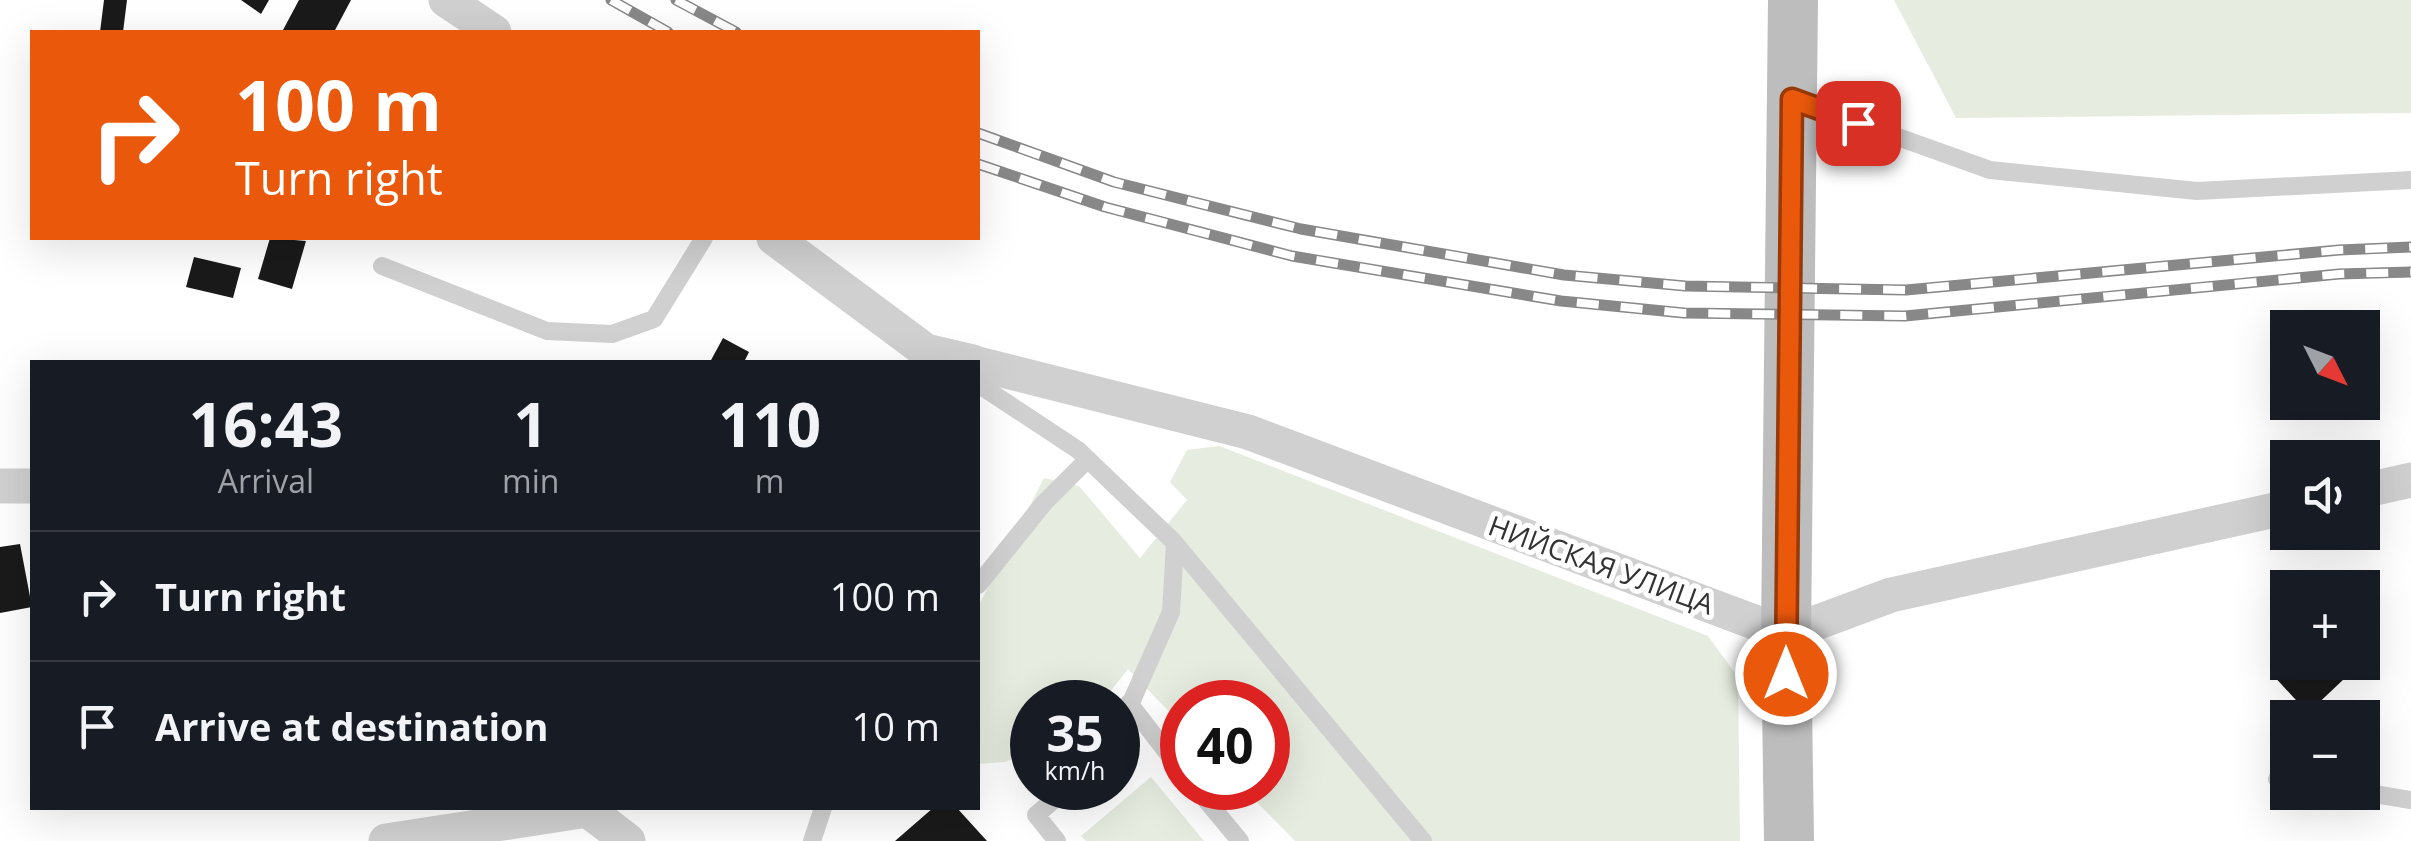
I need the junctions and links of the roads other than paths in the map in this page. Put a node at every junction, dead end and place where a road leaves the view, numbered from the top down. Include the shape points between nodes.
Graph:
1 (446, 0) edge
2 (1793, 0) edge
3 (491, 30) edge
4 (1792, 99) junction
5 (2411, 180) edge
6 (703, 240) edge
7 (777, 240) edge
8 (382, 266) dead end
9 (936, 356) edge
10 (980, 364) edge
11 (980, 385) edge
12 (1088, 459) junction
13 (2411, 480) edge
14 (0, 486) edge
15 (30, 486) edge
16 (2380, 486) edge
17 (2270, 511) edge
18 (1175, 544) junction
19 (980, 583) edge
20 (1786, 634) junction
21 (1140, 680) edge
22 (1140, 717) edge
23 (1160, 743) edge
24 (2380, 795) edge
25 (2411, 800) edge
26 (580, 810) edge
27 (587, 810) edge
28 (822, 810) edge
29 (1043, 810) edge
30 (1214, 810) edge
31 (386, 841) edge
32 (628, 841) edge
33 (812, 841) edge
34 (1057, 841) edge
35 (1240, 841) edge
36 (1424, 841) edge
37 (1789, 841) edge

1 - 3 street
2 - 4 street
4 - 5 lane via 1990,170 2197,191
4 - 20 street
6 - 8 lane via 654,319 612,334 547,330
7 - 9 street, НИЙСКАЯ УЛИЦА
10 - 20 street, НИЙСКАЯ УЛИЦА via 1248,432
11 - 12 lane
12 - 18 lane
12 - 19 lane
13 - 16 street
14 - 15 street
17 - 20 street via 1891,594
18 - 21 lane via 1171,612
18 - 36 lane
20 - 37 street
22 - 23 lane
24 - 25 lane
26 - 31 street
27 - 32 street
28 - 33 lane
29 - 34 lane via 1036,816
30 - 35 lane

